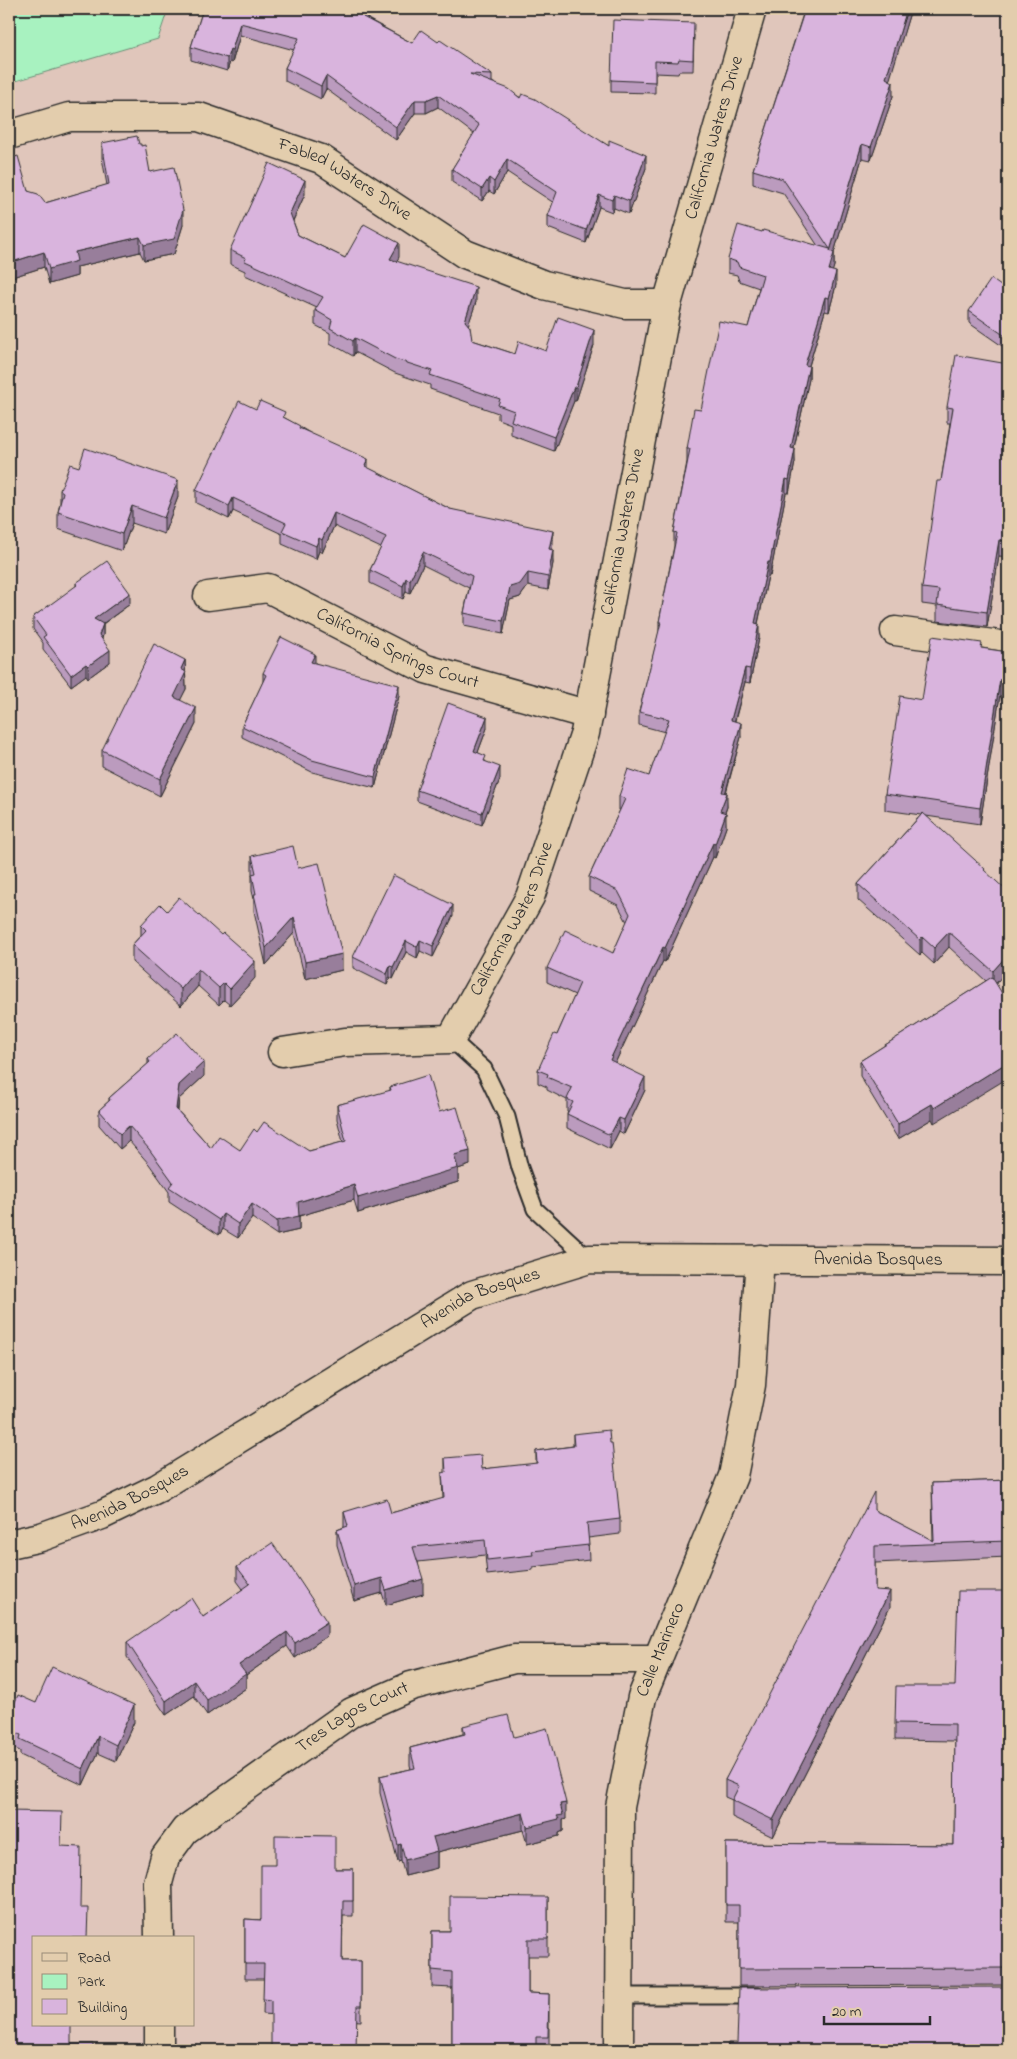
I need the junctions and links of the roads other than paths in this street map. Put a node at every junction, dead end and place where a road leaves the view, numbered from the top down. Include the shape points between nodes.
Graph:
1 (752, 9) edge
2 (9, 135) edge
3 (667, 304) junction
4 (208, 596) dead end
5 (895, 631) dead end
6 (1008, 646) edge
7 (589, 715) junction
8 (451, 1038) junction
9 (282, 1052) dead end
10 (589, 1259) junction
11 (760, 1259) junction
12 (1008, 1261) edge
13 (9, 1544) edge
14 (658, 1659) junction
15 (159, 1936) edge
16 (619, 1996) junction
17 (769, 1996) edge
18 (159, 2026) edge
19 (159, 2050) edge
20 (619, 2050) edge

1 - 3 street, California Waters Drive
2 - 3 street, Fabled Waters Drive via 69,117 199,117 321,159 465,254 544,285 625,304
3 - 7 street, California Waters Drive
4 - 7 street, California Springs Court via 268,588 426,669
5 - 6 street
7 - 8 street, California Waters Drive via 530,897
8 - 9 street via 345,1042
8 - 10 lane via 484,1069 507,1117 535,1209
10 - 11 street, Avenida Bosques
10 - 13 street, Avenida Bosques via 472,1296 158,1488 42,1538
11 - 12 street, Avenida Bosques
11 - 14 street, Calle Marinero via 751,1385 733,1476
14 - 15 street, Tres Lagos Court via 514,1659 411,1686 352,1712 186,1830 165,1857 158,1883
14 - 16 street, Calle Marinero via 642,1697 620,1807
16 - 17 lane
16 - 20 street, Calle Marinero
18 - 19 street

